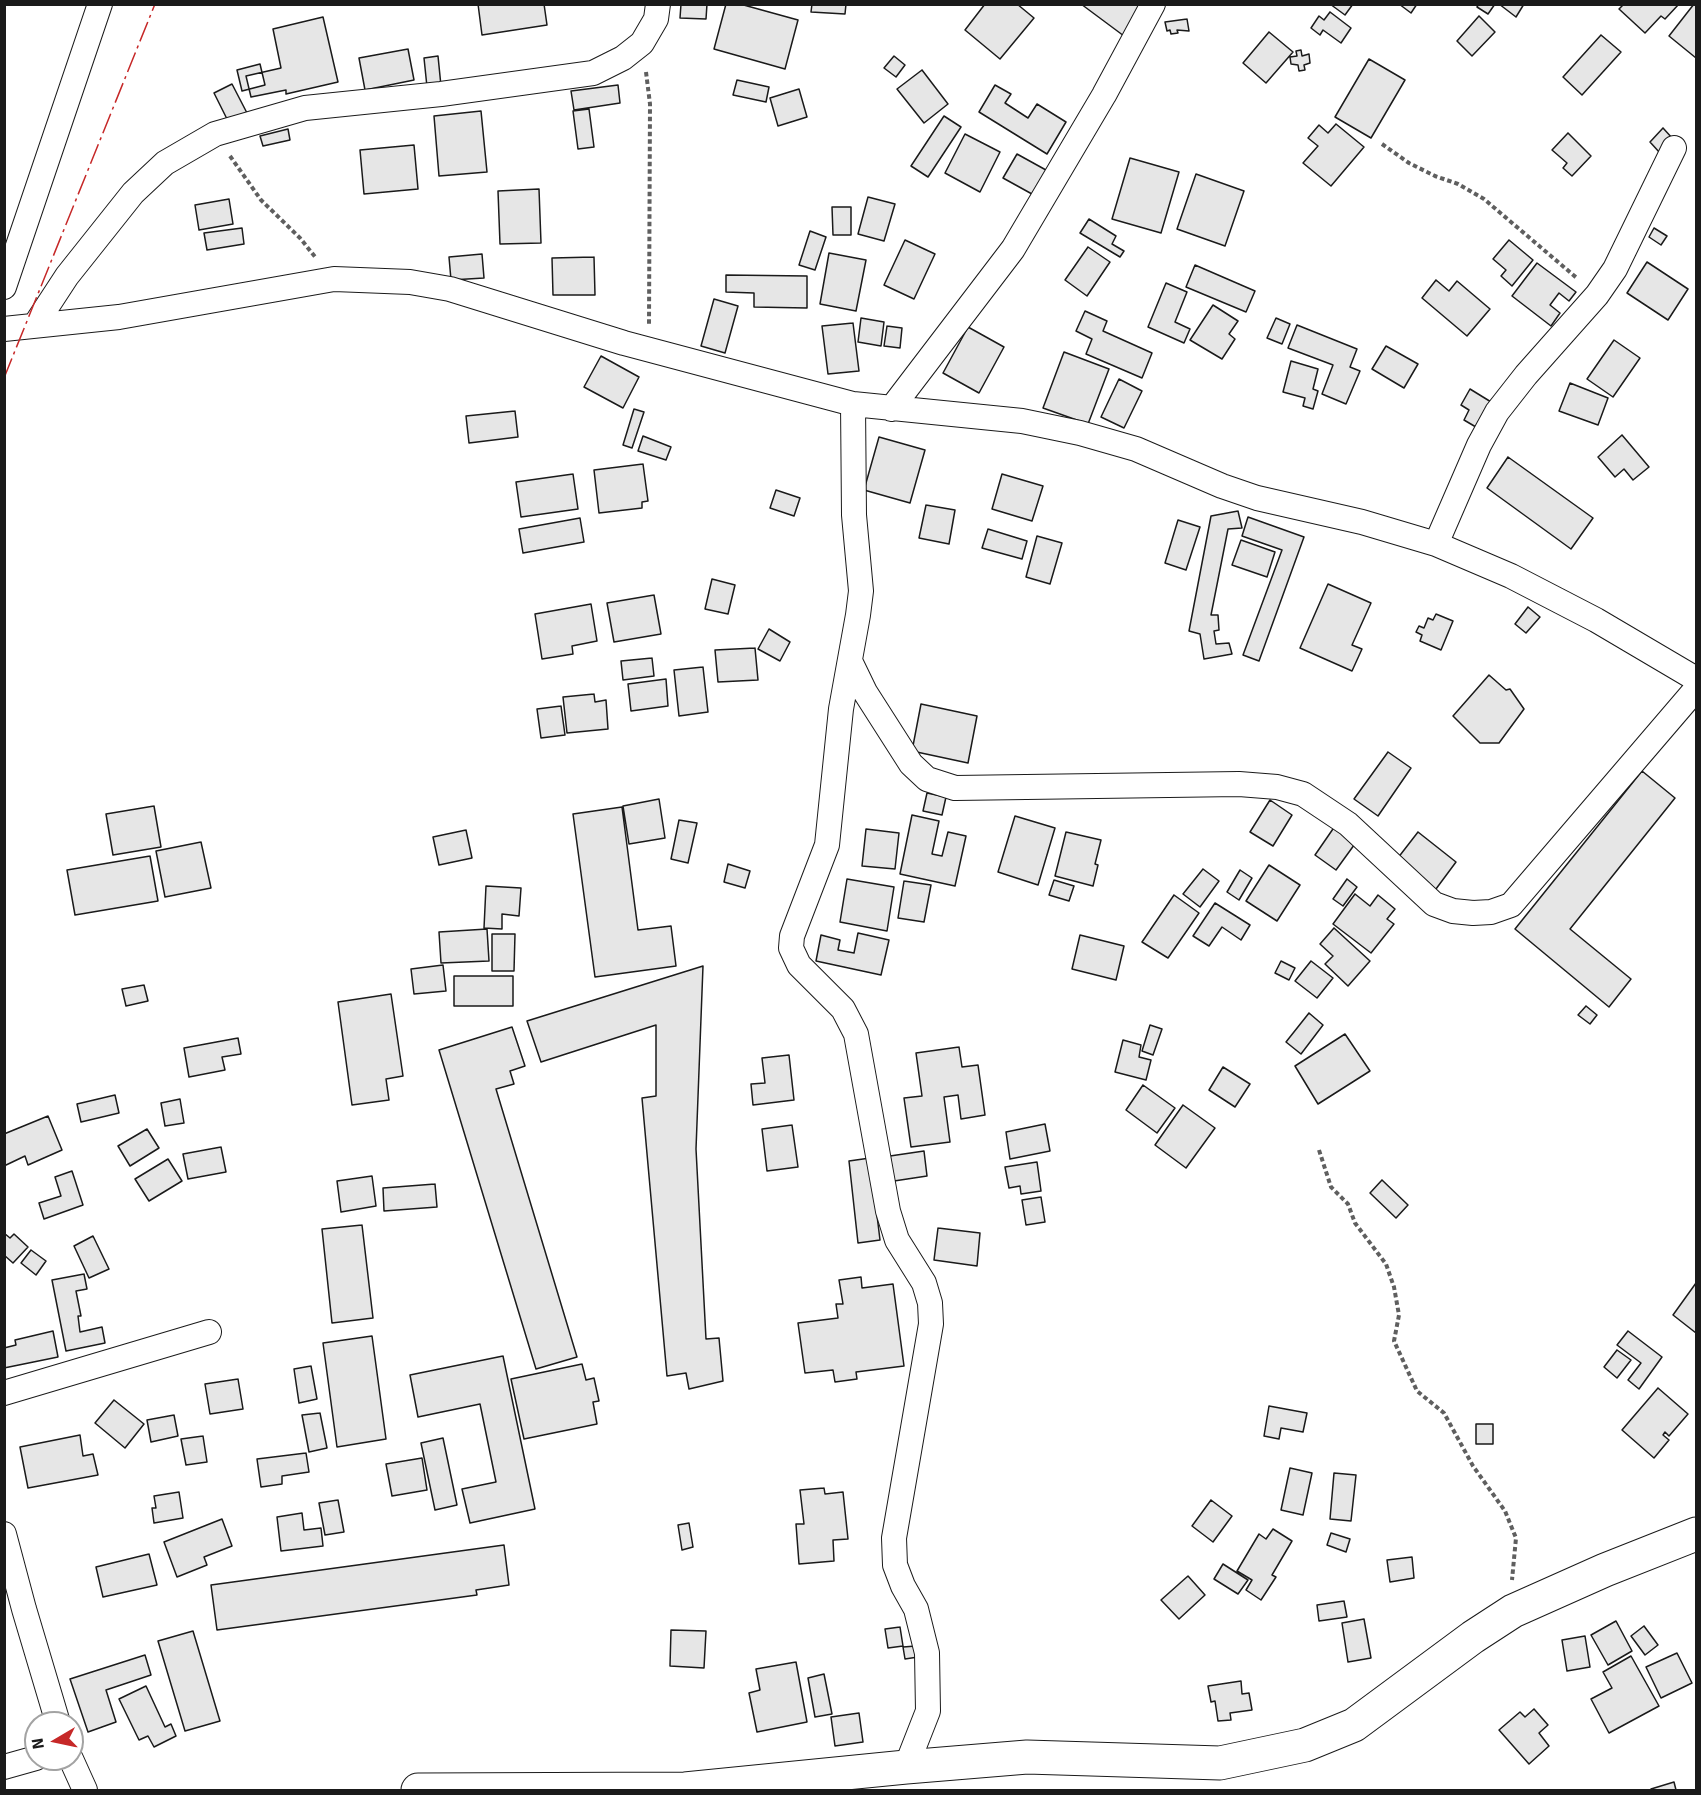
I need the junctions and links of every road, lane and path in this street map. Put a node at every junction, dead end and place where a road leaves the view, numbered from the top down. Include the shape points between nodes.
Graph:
1 (100, 4) edge
2 (658, 4) edge
3 (1153, 4) edge
4 (642, 43) junction
5 (215, 135) junction
6 (1382, 144) dead end
7 (1674, 148) dead end
8 (334, 279) junction
9 (4, 286) edge
10 (1597, 295) junction
11 (35, 325) junction
12 (4, 328) edge
13 (649, 350) junction
14 (853, 404) junction
15 (891, 409) junction
16 (1436, 544) junction
17 (850, 661) junction
18 (1696, 679) edge
19 (1696, 689) edge
20 (1319, 1150) dead end
21 (209, 1332) dead end
22 (4, 1393) edge
23 (4, 1534) edge
24 (1696, 1534) edge
25 (1513, 1611) junction
26 (54, 1711) edge
27 (24, 1761) edge
28 (4, 1767) edge
29 (906, 1767) junction
30 (76, 1771) edge
31 (85, 1791) edge
32 (418, 1791) edge

1 - 9 street
2 - 4 street via 656,19
3 - 15 street via 1013,249
4 - 5 street via 593,73 305,108
4 - 13 path via 650,104
5 - 8 path via 261,200
5 - 11 street via 165,163 132,193 67,276
6 - 10 path via 1409,163 1484,199
7 - 10 street via 1615,269
8 - 11 street via 119,317
8 - 13 street via 410,282 450,289
10 - 16 street via 1497,412
11 - 12 street
13 - 14 street
14 - 15 street
14 - 17 street via 854,515 861,591
15 - 16 street via 1022,421 1080,433 1136,449 1257,498
16 - 18 street via 1585,614
17 - 19 street via 911,764 927,778 955,788 1239,784 1277,787 1303,794 1348,824 1434,904 1473,913 1511,905
17 - 29 street via 827,845 792,936 791,948 799,965 843,1010 856,1034 888,1211 897,1240 924,1283 930,1303 931,1324 894,1538 895,1565 916,1609 927,1653 928,1711
20 - 25 path via 1331,1186 1348,1204 1355,1223 1386,1264 1399,1315 1394,1341 1417,1391 1444,1413 1473,1466 1505,1511 1516,1538
21 - 22 street
23 - 26 street
24 - 25 street
25 - 29 street via 1354,1725 1305,1745 1220,1763 1027,1757
27 - 28 street
29 - 32 street via 685,1788
30 - 31 street

